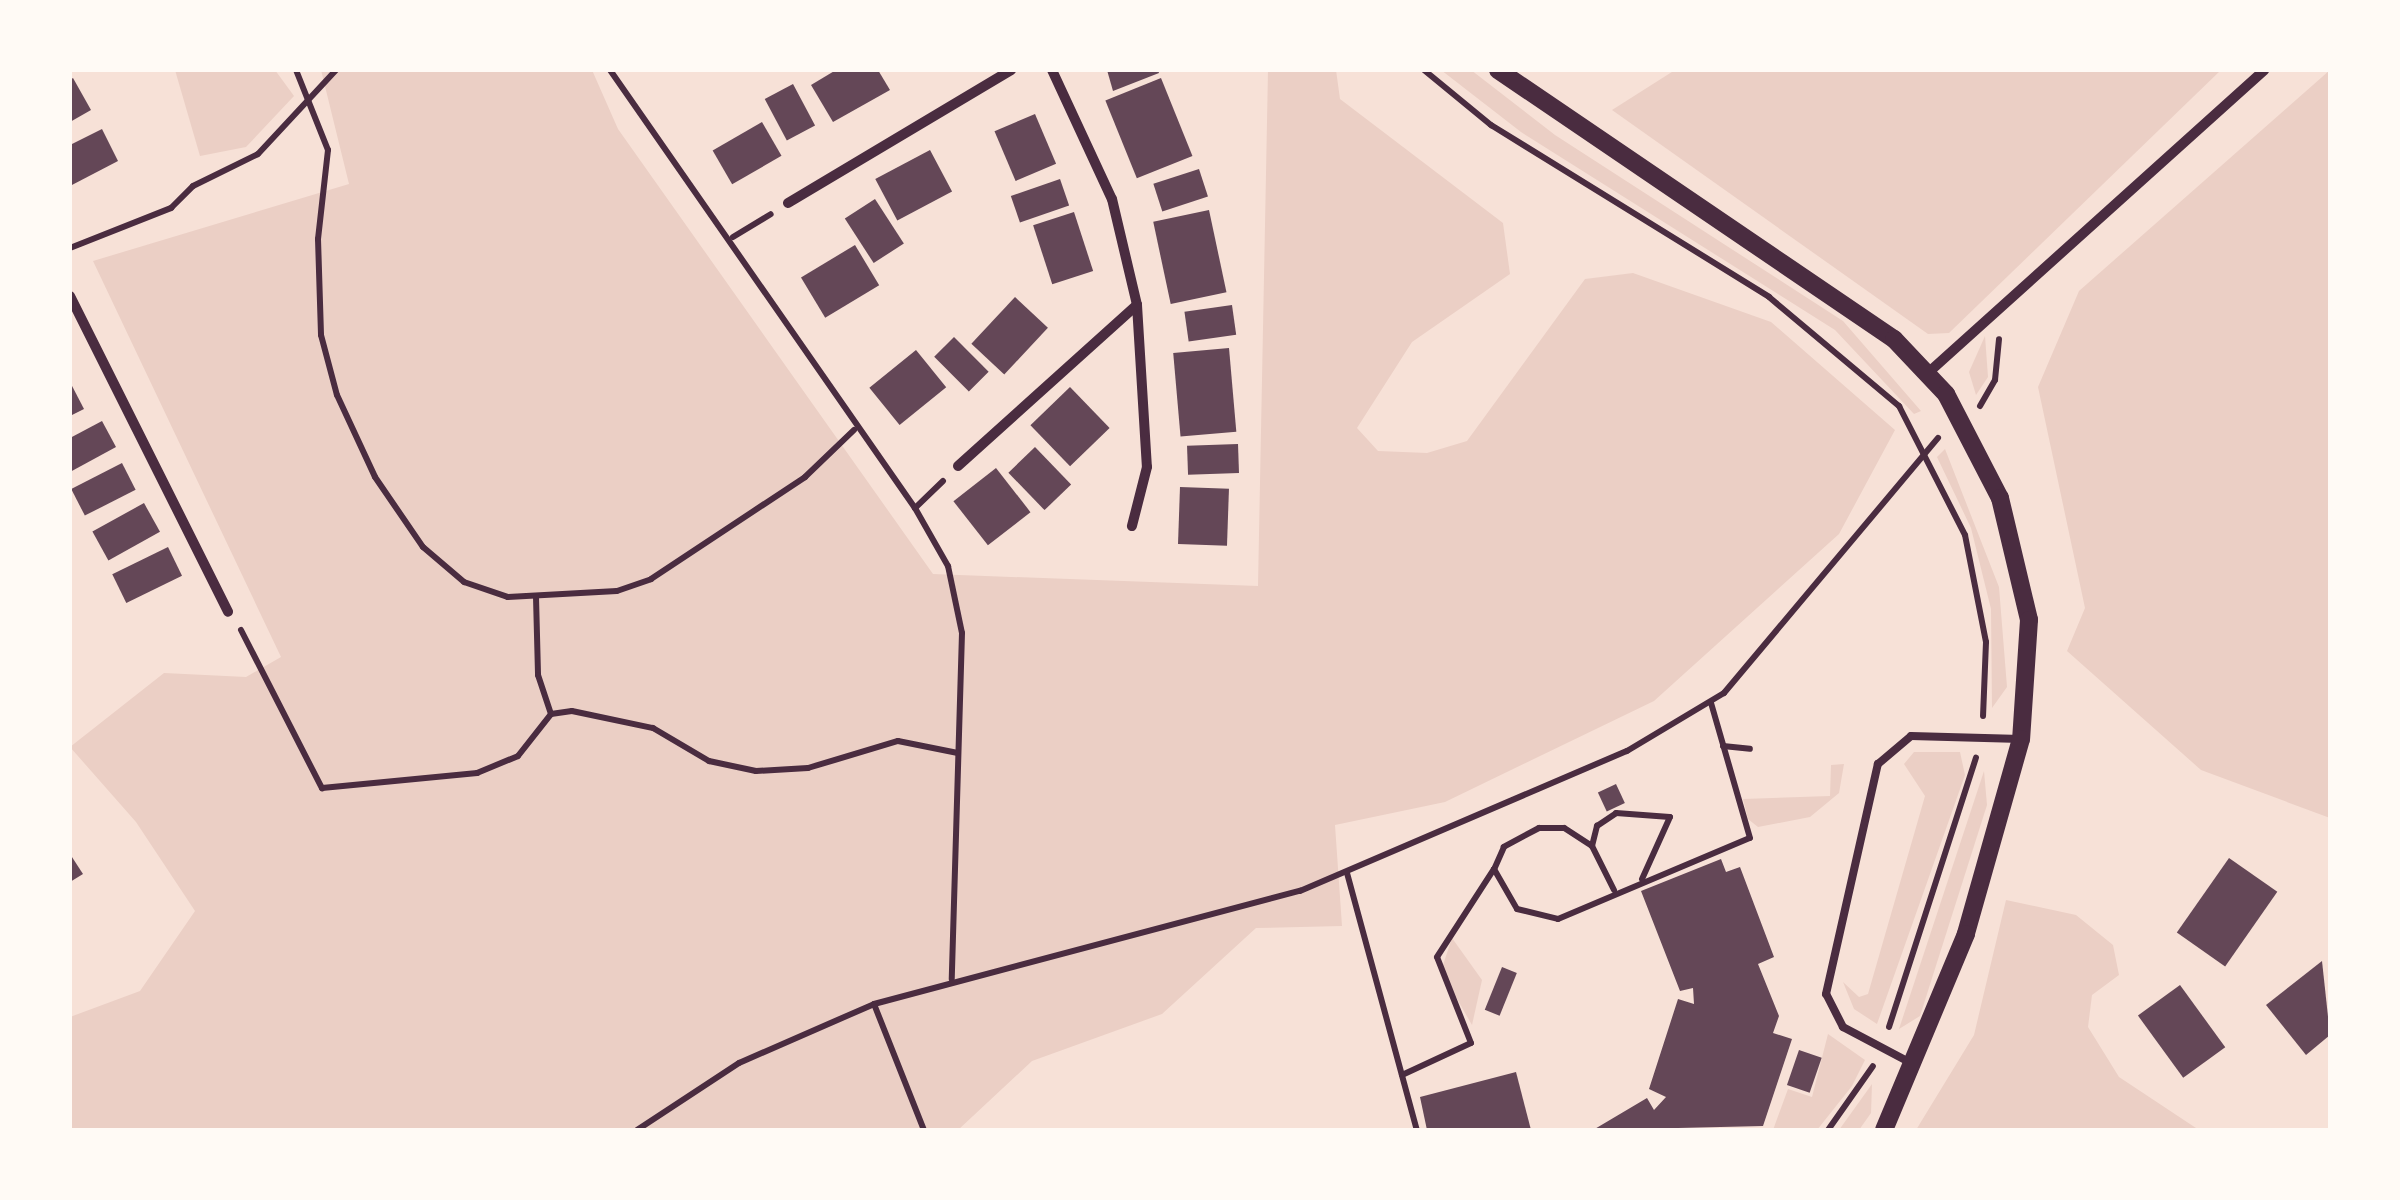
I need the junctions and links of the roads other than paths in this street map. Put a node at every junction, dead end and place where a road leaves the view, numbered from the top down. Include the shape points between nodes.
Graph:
1 (1011, 70) edge
2 (1052, 70) edge
3 (1498, 70) edge
4 (2264, 70) edge
5 (788, 203) road end
6 (70, 296) edge
7 (1137, 305) junction
8 (1929, 372) junction
9 (958, 466) road end
10 (1132, 526) dead end
11 (228, 612) road end
12 (2021, 739) junction
13 (1918, 1065) junction
14 (1884, 1130) edge

1 - 5 street
2 - 7 street via 1112,199
3 - 8 street via 1813,278
4 - 8 street
6 - 11 street
7 - 9 street
7 - 10 street via 1147,467
8 - 12 street via 1963,421 2022,568 2030,681
12 - 13 street
12 - 13 lane via 1911,736 1878,764 1826,994 1843,1027
13 - 14 street

